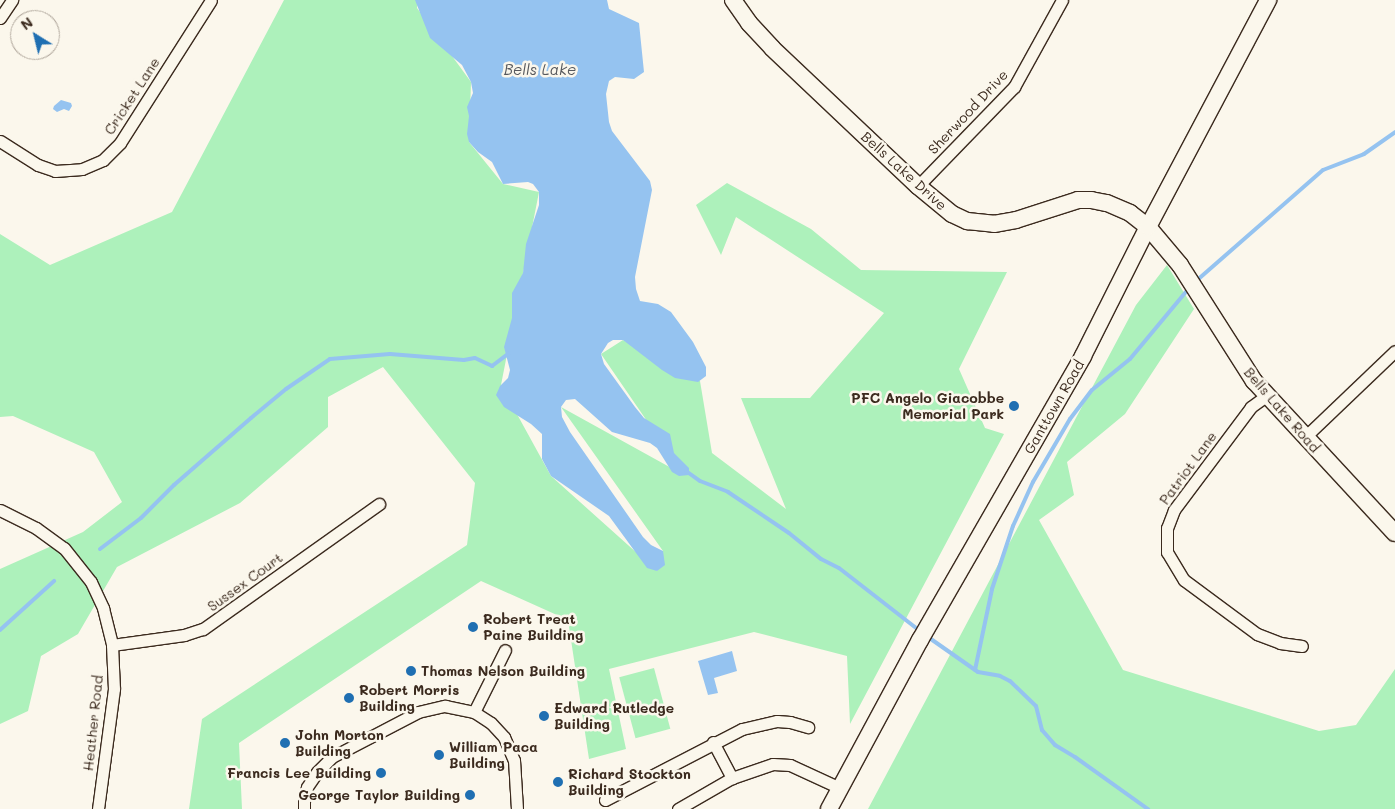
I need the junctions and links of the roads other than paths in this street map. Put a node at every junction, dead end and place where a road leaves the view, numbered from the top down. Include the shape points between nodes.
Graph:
1 (12, 0) edge
2 (211, 0) edge
3 (733, 0) edge
4 (1062, 0) edge
5 (1268, 0) edge
6 (0, 18) edge
7 (0, 140) edge
8 (918, 186) junction
9 (1148, 227) junction
10 (1395, 351) edge
11 (1266, 396) junction
12 (1305, 437) junction
13 (379, 504) dead end
14 (0, 510) edge
15 (1395, 533) edge
16 (112, 645) junction
17 (1302, 646) dead end
18 (505, 650) dead end
19 (474, 712) junction
20 (808, 727) dead end
21 (713, 742) junction
22 (732, 778) junction
23 (840, 788) junction
24 (605, 800) dead end
25 (98, 809) edge
26 (304, 809) edge
27 (517, 809) edge
28 (678, 809) edge
29 (829, 809) edge

1 - 6 street
2 - 7 street, Cricket Lane via 120,142 103,160 82,169 55,171 38,165
3 - 8 street, Bells Lake Drive via 759,36
4 - 8 street, Sherwood Drive via 1014,87
5 - 9 street, Ganttown Road
8 - 9 street, Bells Lake Drive via 952,214 980,224 1016,220 1064,204 1091,200 1130,213
9 - 11 street, Bells Lake Road via 1187,276
9 - 23 street, Ganttown Road via 1083,356 924,633
10 - 12 street
11 - 12 street, Bells Lake Road
11 - 17 street, Patriot Lane via 1251,408 1174,510 1167,528 1167,552 1177,571 1192,587 1257,634 1280,644
12 - 15 street, Bells Lake Road
13 - 16 street, Sussex Court via 203,630
14 - 16 street, Heather Road via 41,530 72,556 96,592 106,616
16 - 25 street, Heather Road via 114,689
18 - 19 street
19 - 26 street via 445,706 427,709 342,750 312,779
19 - 27 street via 499,730 512,752
20 - 21 street via 790,722 759,724
21 - 22 street
21 - 24 street
22 - 23 street via 772,764 790,765
22 - 28 street
23 - 29 street, Ganttown Road

